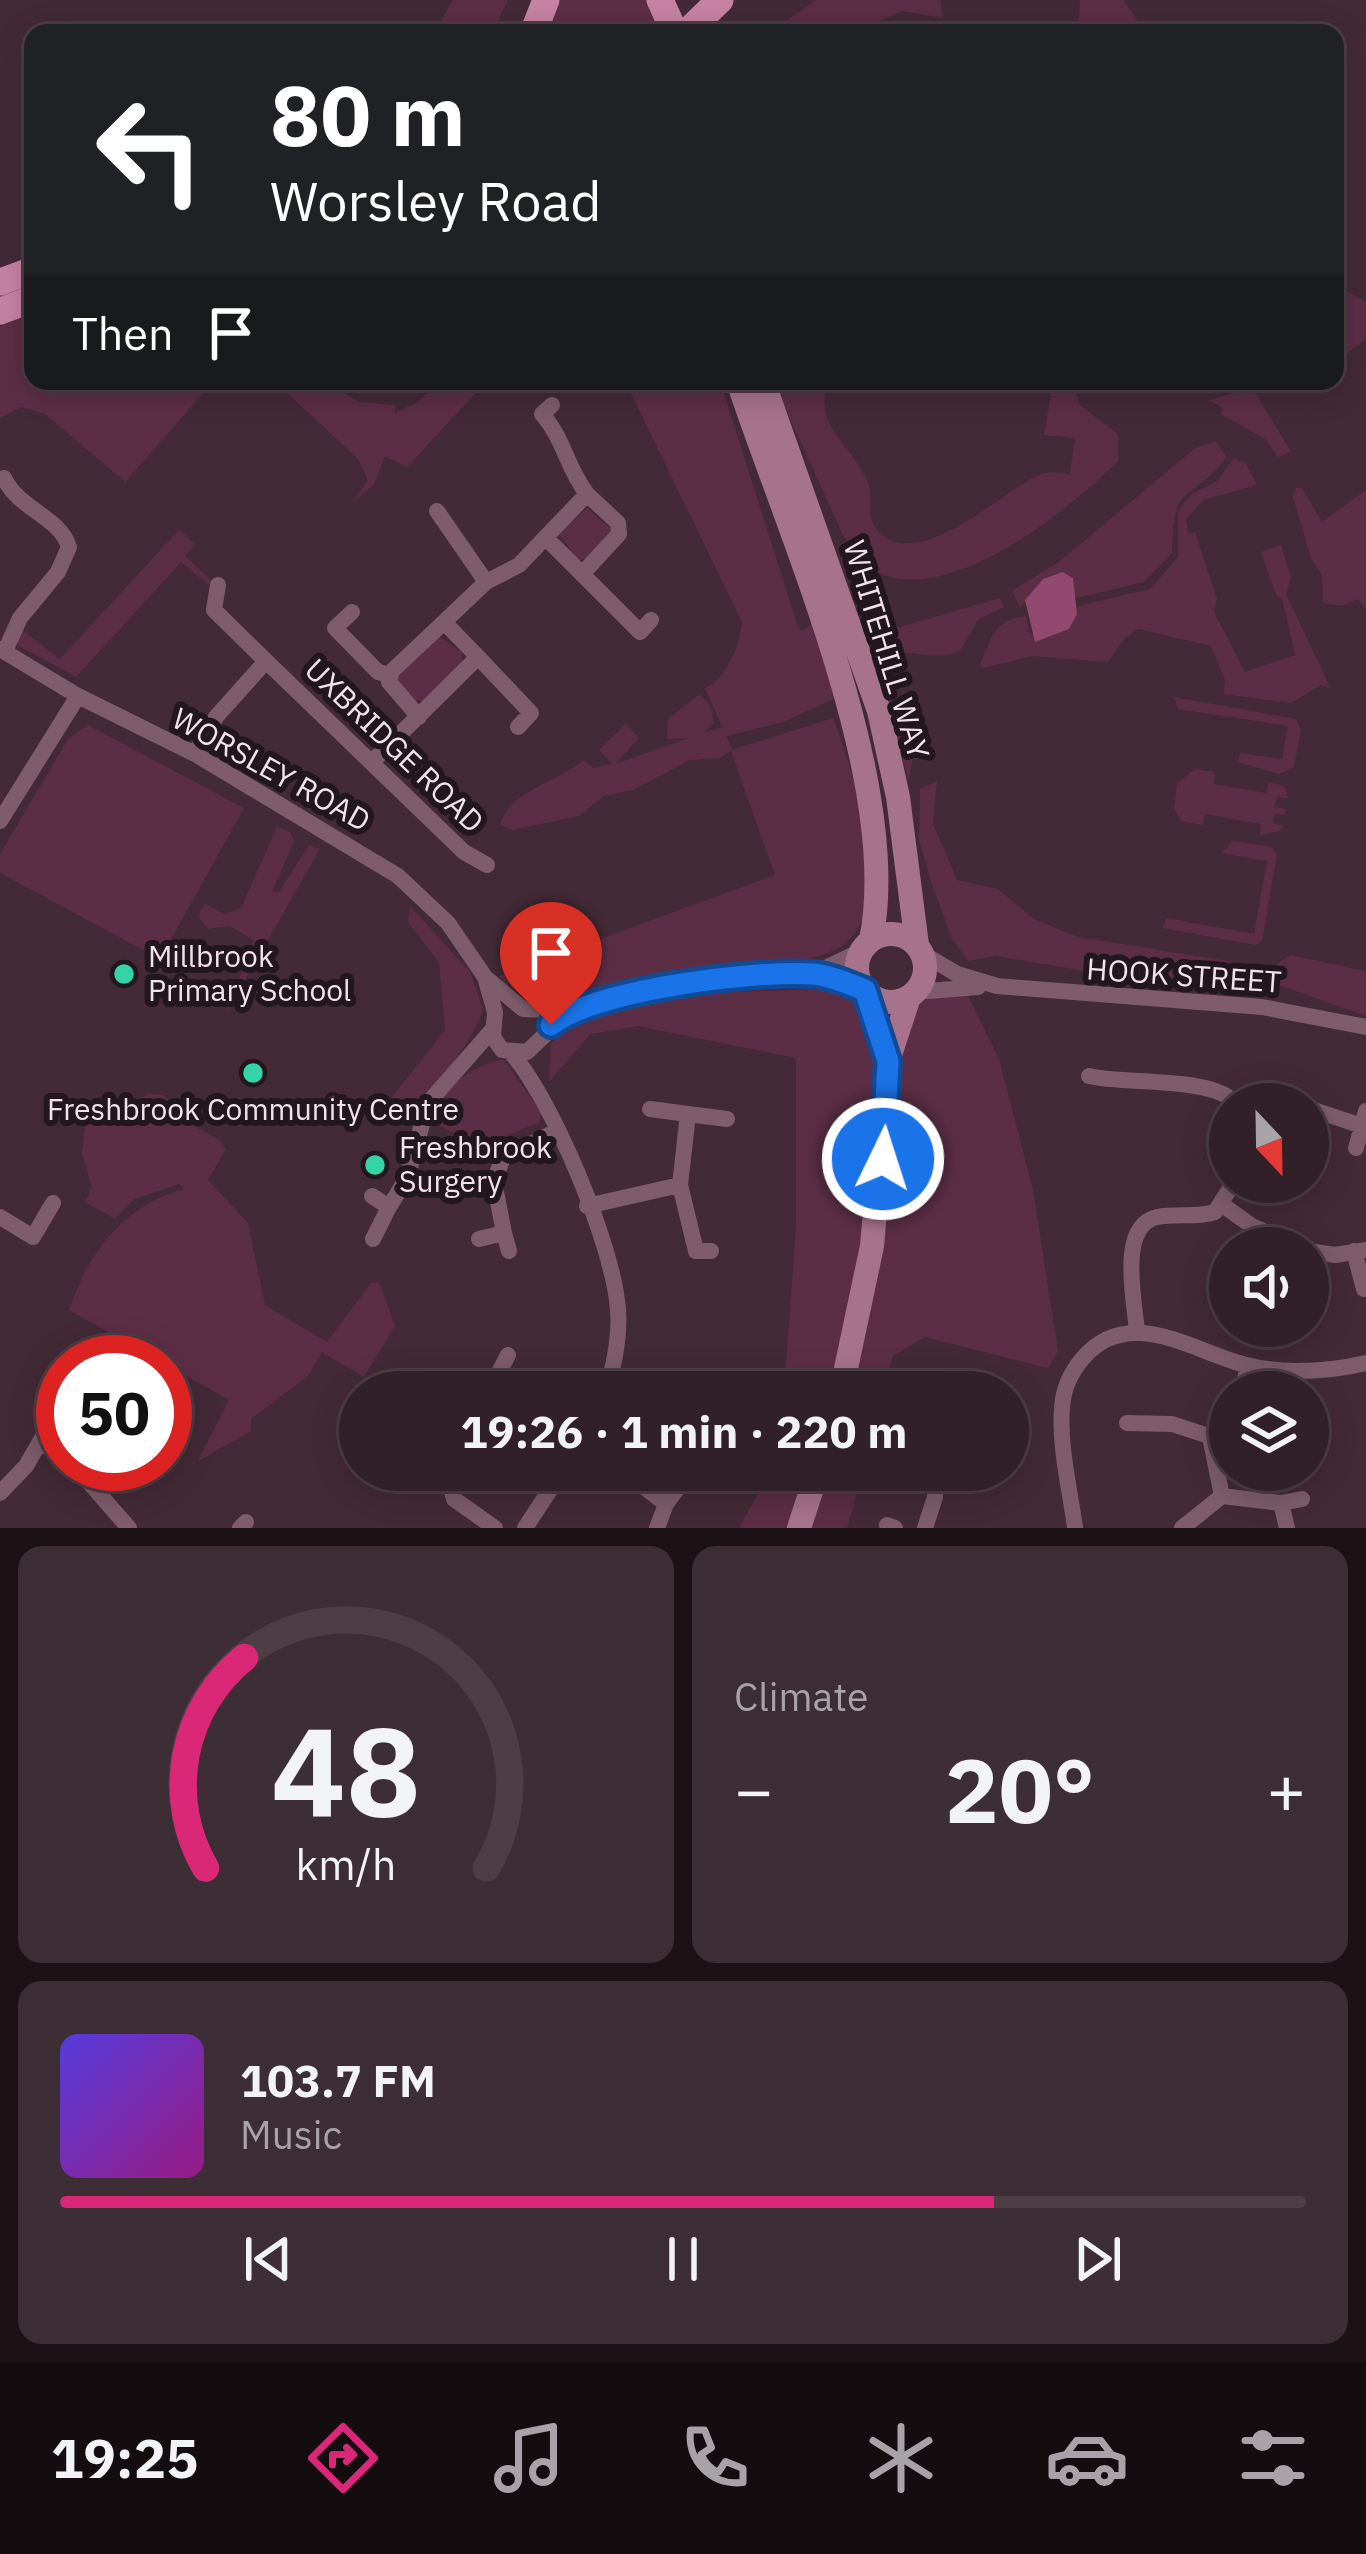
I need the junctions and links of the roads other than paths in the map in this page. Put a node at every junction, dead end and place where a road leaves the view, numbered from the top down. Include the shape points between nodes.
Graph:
1 (720, 0) edge
2 (695, 24) edge
3 (741, 390) edge
4 (766, 390) edge
5 (552, 405) dead end
6 (4, 478) dead end
7 (587, 494) junction
8 (437, 511) dead end
9 (546, 538) junction
10 (582, 574) junction
11 (486, 582) junction
12 (218, 585) dead end
13 (352, 612) dead end
14 (651, 620) dead end
15 (850, 621) junction
16 (444, 622) junction
17 (823, 629) junction
18 (3, 650) edge
19 (478, 657) junction
20 (266, 661) junction
21 (389, 675) junction
22 (78, 697) junction
23 (419, 717) junction
24 (518, 727) dead end
25 (195, 754) junction
26 (372, 762) junction
27 (0, 821) edge
28 (487, 865) dead end
29 (866, 945) junction
30 (920, 950) junction
31 (813, 974) junction
32 (485, 977) junction
33 (997, 986) junction
34 (867, 992) junction
35 (912, 994) junction
36 (573, 1008) junction
37 (525, 1010) junction
38 (494, 1024) junction
39 (1366, 1027) edge
40 (538, 1041) junction
41 (509, 1053) junction
42 (888, 1061) junction
43 (462, 1067) junction
44 (1089, 1076) dead end
45 (1209, 1087) edge
46 (540, 1090) junction
47 (650, 1108) dead end
48 (1329, 1112) edge
49 (688, 1114) junction
50 (727, 1119) dead end
51 (1364, 1119) edge
52 (557, 1131) junction
53 (1356, 1148) dead end
54 (680, 1185) junction
55 (372, 1196) dead end
56 (52, 1203) dead end
57 (1225, 1203) edge
58 (587, 1206) junction
59 (1224, 1206) junction
60 (389, 1207) junction
61 (0, 1217) edge
62 (1254, 1227) edge
63 (504, 1232) junction
64 (373, 1239) dead end
65 (479, 1239) dead end
66 (1329, 1250) edge
67 (1360, 1251) edge
68 (509, 1252) dead end
69 (700, 1256) dead end
70 (1364, 1288) edge
71 (1137, 1332) junction
72 (508, 1355) dead end
73 (1366, 1363) edge
74 (1248, 1366) junction
75 (502, 1371) edge
76 (609, 1371) edge
77 (846, 1371) edge
78 (1247, 1371) edge
79 (1127, 1423) dead end
80 (1209, 1436) edge
81 (36, 1449) edge
82 (97, 1491) edge
83 (452, 1491) edge
84 (549, 1491) edge
85 (649, 1491) edge
86 (675, 1491) edge
87 (811, 1491) edge
88 (935, 1491) edge
89 (1221, 1491) edge
90 (0, 1493) edge
91 (1222, 1496) junction
92 (1302, 1499) dead end
93 (1281, 1503) junction
94 (665, 1504) junction
95 (129, 1528) edge
96 (495, 1528) edge
97 (524, 1528) edge
98 (658, 1528) edge
99 (800, 1528) edge
100 (925, 1528) edge
101 (1075, 1528) edge
102 (1182, 1528) edge
103 (1287, 1528) edge

1 - 2 main road
3 - 17 main road, WHITEHILL WAY
4 - 15 main road, WHITEHILL WAY
5 - 7 street via 542,414
6 - 18 street via 69,548
7 - 9 street
7 - 10 street via 620,534
8 - 11 street
9 - 10 street
9 - 11 street
10 - 14 street via 640,632
11 - 16 street
12 - 20 street, UXBRIDGE ROAD via 214,610
13 - 21 street via 335,628
15 - 17 street
15 - 30 main road, WHITEHILL WAY via 892,768
16 - 19 street
16 - 21 street
17 - 29 main road, WHITEHILL WAY via 866,788 879,897
18 - 22 street, WORSLEY ROAD
19 - 23 street
19 - 24 street via 531,713
20 - 25 street, UXBRIDGE ROAD
20 - 26 street, UXBRIDGE ROAD
21 - 23 street
22 - 25 street, WORSLEY ROAD
22 - 27 street
23 - 26 street
25 - 32 street, WORSLEY ROAD via 399,877 454,930
26 - 28 street, UXBRIDGE ROAD
29 - 30 main road via 896,934
29 - 31 street
29 - 34 main road via 857,971
30 - 33 street, HOOK STREET via 957,974
30 - 35 main road via 925,975
31 - 34 street
31 - 36 street via 668,988
32 - 37 street, WORSLEY ROAD
32 - 38 street, WORSLEY ROAD
33 - 35 street, HOOK STREET
33 - 39 street, HOOK STREET via 1262,1007
34 - 35 main road via 892,1002
34 - 42 main road
35 - 42 main road
36 - 37 street
36 - 40 street
37 - 38 street via 509,1009
37 - 40 street, WORSLEY ROAD via 538,1022
38 - 41 street, WORSLEY ROAD
38 - 43 street
40 - 41 street
40 - 46 street, WORSLEY ROAD
41 - 43 street
41 - 46 street, WORSLEY ROAD
42 - 77 main road via 872,1246
43 - 60 street via 428,1102 407,1178
44 - 45 street via 1118,1089
46 - 52 street
47 - 49 street
48 - 51 street
49 - 50 street
49 - 54 street
51 - 53 street
52 - 58 street
52 - 63 street via 503,1158 494,1181
54 - 58 street
54 - 69 street
55 - 60 street
56 - 61 street via 33,1237
57 - 59 street
58 - 76 street via 618,1312
59 - 62 street
59 - 71 street via 1151,1219 1138,1229
60 - 64 street
63 - 65 street
63 - 68 street
66 - 67 street
67 - 70 street
71 - 74 street
71 - 101 street via 1101,1341 1066,1387 1062,1429
72 - 75 street
73 - 74 street via 1301,1372
74 - 78 street
79 - 80 street via 1172,1424
81 - 90 street
82 - 95 street
83 - 96 street
84 - 97 street
85 - 94 street
86 - 94 street
87 - 99 main road
88 - 100 street
89 - 91 street
91 - 93 street
91 - 102 street
92 - 93 street
93 - 103 street
94 - 98 street

